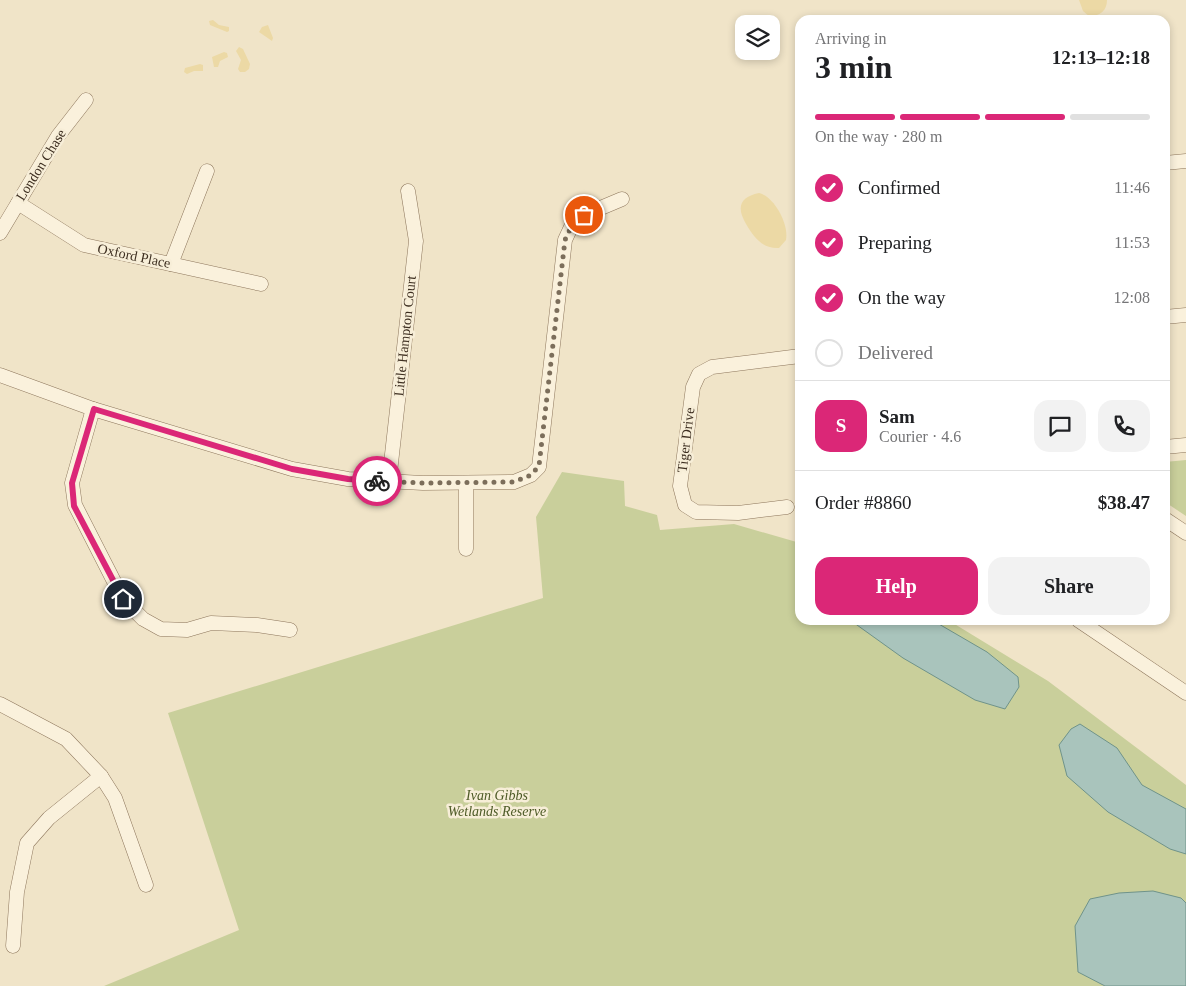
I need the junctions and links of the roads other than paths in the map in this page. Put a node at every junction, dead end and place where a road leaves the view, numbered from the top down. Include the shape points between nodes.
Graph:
1 (86, 100) dead end
2 (1186, 161) edge
3 (1170, 163) edge
4 (207, 171) dead end
5 (408, 191) dead end
6 (622, 199) dead end
7 (18, 203) junction
8 (0, 233) edge
9 (170, 264) junction
10 (261, 284) dead end
11 (1186, 315) edge
12 (1170, 317) edge
13 (795, 357) edge
14 (0, 375) edge
15 (94, 409) junction
16 (1186, 445) edge
17 (1170, 447) edge
18 (389, 481) junction
19 (466, 483) junction
20 (787, 507) dead end
21 (1170, 522) edge
22 (1186, 533) edge
23 (466, 549) dead end
24 (1085, 625) edge
25 (290, 630) dead end
26 (1186, 693) edge
27 (0, 704) edge
28 (101, 776) junction
29 (146, 885) dead end
30 (13, 946) dead end

1 - 7 street, London Chase via 58,136
2 - 3 street
4 - 9 street
5 - 18 street, Little Hampton Court via 416,241
6 - 19 street via 584,215 572,225 565,240 539,466 531,475 514,482
7 - 8 street, London Chase
7 - 9 street, Oxford Place via 84,245
9 - 10 street, Oxford Place
11 - 12 street
13 - 20 street, Tiger Drive via 712,367 699,374 693,387 680,486 685,504 696,512 738,513
14 - 15 street
15 - 18 street via 292,469 348,479
15 - 25 street via 72,483 74,506 123,599 143,619 161,630 187,630 211,623
16 - 17 street
18 - 19 street
19 - 23 street
21 - 22 street
24 - 26 street
27 - 28 street via 66,740
28 - 29 street via 115,798
28 - 30 street via 49,818 27,844 17,892

